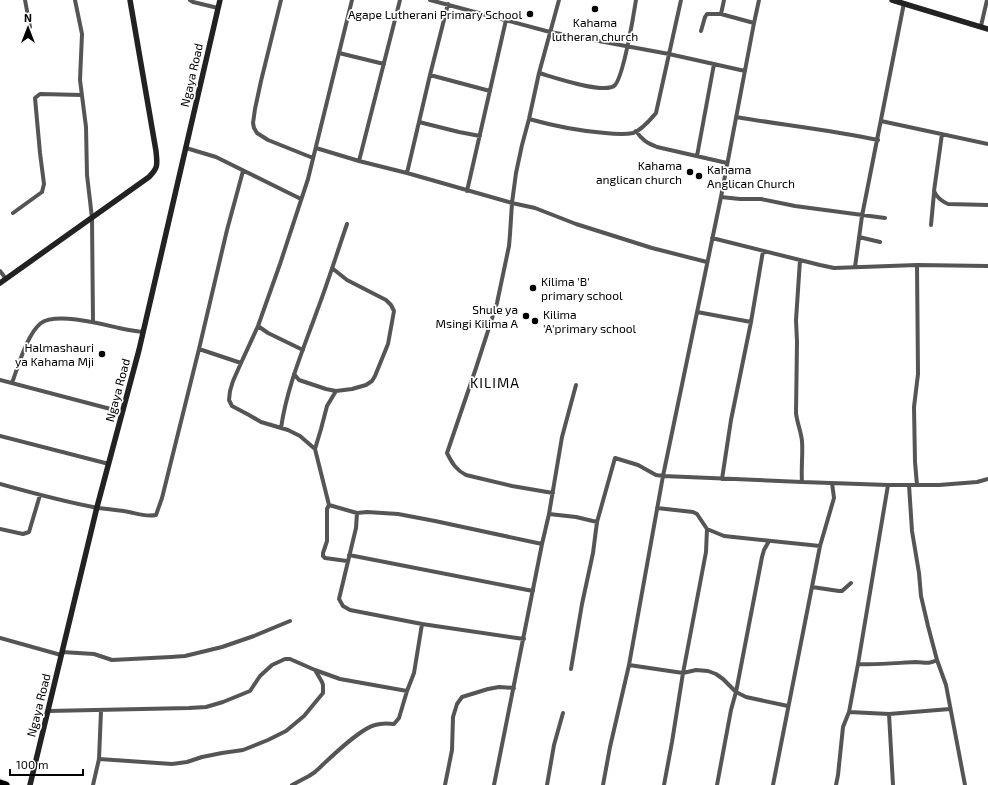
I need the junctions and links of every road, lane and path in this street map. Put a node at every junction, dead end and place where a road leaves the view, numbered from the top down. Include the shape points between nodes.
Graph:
1 (25, 0) edge
2 (75, 0) edge
3 (130, 0) edge
4 (190, 0) edge
5 (220, 0) edge
6 (281, 0) edge
7 (352, 0) edge
8 (400, 0) edge
9 (430, 0) edge
10 (559, 0) edge
11 (636, 0) edge
12 (681, 0) edge
13 (724, 0) edge
14 (759, 0) edge
15 (892, 0) edge
16 (987, 0) edge
17 (904, 3) junction
18 (448, 4) junction
19 (218, 8) junction
20 (720, 14) junction
21 (506, 20) junction
22 (754, 23) junction
23 (981, 26) junction
24 (30, 27) dead end
25 (988, 28) edge
26 (701, 31) dead end
27 (550, 32) junction
28 (628, 47) junction
29 (339, 54) junction
30 (669, 54) junction
31 (384, 64) junction
32 (714, 64) junction
33 (745, 71) junction
34 (539, 73) junction
35 (430, 75) junction
36 (490, 91) junction
37 (82, 95) junction
38 (736, 117) junction
39 (529, 119) junction
40 (881, 121) junction
41 (419, 122) junction
42 (636, 131) junction
43 (942, 134) junction
44 (480, 136) junction
45 (878, 140) junction
46 (988, 144) edge
47 (186, 148) junction
48 (316, 148) junction
49 (697, 156) junction
50 (313, 158) junction
51 (359, 161) junction
52 (727, 163) junction
53 (243, 171) junction
54 (407, 173) junction
55 (468, 191) junction
56 (934, 191) junction
57 (721, 197) junction
58 (301, 198) junction
59 (512, 203) junction
60 (988, 205) edge
61 (13, 213) dead end
62 (862, 216) junction
63 (92, 218) junction
64 (885, 218) dead end
65 (347, 224) dead end
66 (931, 225) dead end
67 (859, 237) junction
68 (712, 238) junction
69 (880, 242) dead end
70 (762, 251) junction
71 (800, 260) junction
72 (708, 262) junction
73 (917, 265) junction
74 (988, 266) edge
75 (855, 267) junction
76 (332, 268) junction
77 (0, 271) edge
78 (6, 279) junction
79 (0, 283) edge
80 (697, 312) junction
81 (94, 322) junction
82 (752, 322) junction
83 (258, 326) junction
84 (143, 332) junction
85 (199, 348) junction
86 (303, 350) junction
87 (241, 363) junction
88 (294, 374) junction
89 (0, 380) edge
90 (12, 383) junction
91 (576, 385) dead end
92 (336, 391) junction
93 (122, 412) junction
94 (281, 428) junction
95 (0, 436) edge
96 (315, 449) junction
97 (109, 464) junction
98 (663, 476) junction
99 (722, 479) junction
100 (988, 479) edge
101 (983, 481) junction
102 (802, 482) junction
103 (832, 483) junction
104 (988, 483) edge
105 (0, 484) edge
106 (888, 485) junction
107 (909, 485) junction
108 (917, 485) junction
109 (553, 493) junction
110 (40, 495) junction
111 (329, 505) junction
112 (97, 508) junction
113 (657, 508) junction
114 (357, 513) junction
115 (549, 514) junction
116 (597, 522) junction
117 (0, 529) edge
118 (707, 529) junction
119 (769, 541) junction
120 (542, 544) junction
121 (820, 546) junction
122 (349, 555) junction
123 (347, 562) junction
124 (851, 583) dead end
125 (812, 587) junction
126 (533, 590) junction
127 (290, 621) dead end
128 (422, 624) junction
129 (0, 638) edge
130 (524, 639) junction
131 (62, 653) junction
132 (937, 660) junction
133 (858, 664) junction
134 (628, 665) junction
135 (571, 669) dead end
136 (315, 670) junction
137 (683, 673) junction
138 (514, 688) junction
139 (407, 691) junction
140 (736, 692) junction
141 (788, 706) junction
142 (950, 709) junction
143 (48, 711) junction
144 (101, 711) junction
145 (849, 712) junction
146 (563, 713) dead end
147 (889, 714) junction
148 (99, 759) junction
149 (0, 783) edge
150 (6, 785) edge
151 (30, 785) edge
152 (93, 785) edge
153 (292, 785) edge
154 (445, 785) edge
155 (494, 785) edge
156 (547, 785) edge
157 (603, 785) edge
158 (664, 785) edge
159 (718, 785) edge
160 (773, 785) edge
161 (836, 785) edge
162 (893, 785) edge
163 (965, 785) edge

1 - 24 street
2 - 37 street via 82,34
3 - 63 street via 156,150 156,169 149,177
4 - 19 street
5 - 19 street, Ngaya Road
6 - 50 street via 261,81 254,128 268,140
7 - 29 street
8 - 31 street
9 - 18 street
10 - 27 street
11 - 28 street
12 - 30 street
13 - 20 street
14 - 22 street
15 - 17 street
16 - 23 street
17 - 23 street
17 - 40 street
18 - 21 street
18 - 35 street
19 - 47 street, Ngaya Road
20 - 22 street
20 - 26 street via 707,14
21 - 27 street
21 - 36 street
22 - 33 street
23 - 25 street
27 - 28 street
27 - 34 street
28 - 30 street
28 - 34 street via 619,78 612,87 597,88
29 - 31 street
29 - 48 street
30 - 32 street
30 - 42 street via 656,113
31 - 51 street
32 - 33 street
32 - 49 street
33 - 38 street
34 - 39 street
35 - 36 street
35 - 41 street
36 - 44 street
37 - 61 street via 40,94 35,98 44,188
37 - 63 street
38 - 45 street
38 - 52 street
39 - 42 street via 560,127 600,132 627,134
39 - 59 street via 516,173
40 - 43 street
40 - 45 street
41 - 44 street
41 - 54 street
42 - 49 street via 640,138 649,144
43 - 46 street
43 - 56 street
44 - 55 street
45 - 62 street
47 - 53 street via 216,157
47 - 84 street, Ngaya Road
48 - 50 street
48 - 51 street
49 - 52 street
50 - 58 street
51 - 54 street
52 - 57 street
53 - 58 street
53 - 85 street
54 - 55 street
55 - 59 street
56 - 60 street via 939,199 948,204
56 - 66 street
57 - 62 street via 760,199
57 - 68 street
58 - 83 street
59 - 72 street via 652,248
59 - 109 street via 509,246 497,302 447,453 459,471 466,475
62 - 64 street
62 - 67 street
63 - 78 street
63 - 81 street
65 - 76 street
67 - 69 street
67 - 75 street
68 - 70 street
68 - 72 street
70 - 71 street
70 - 82 street
71 - 75 street via 834,268
71 - 102 street via 796,320 796,413 801,429
72 - 80 street
73 - 74 street
73 - 75 street
73 - 108 street via 918,374 914,407
76 - 86 street
76 - 92 street via 347,280 386,300 394,311 388,344 372,382 352,390
77 - 78 street
78 - 79 street
80 - 82 street
80 - 98 street
81 - 84 street
81 - 90 street via 50,319 42,323 30,338
82 - 99 street via 731,420
83 - 86 street
83 - 87 street
84 - 93 street, Ngaya Road
85 - 87 street
85 - 112 street via 156,515 146,516
86 - 88 street
87 - 94 street via 230,391 229,400 232,406 261,422
88 - 92 street via 299,380
88 - 94 street
89 - 90 street
90 - 93 street
91 - 109 street via 562,437
92 - 96 street via 327,406
93 - 97 street, Ngaya Road
94 - 96 street via 300,436
95 - 97 street
96 - 111 street
97 - 112 street, Ngaya Road
98 - 99 street
98 - 113 street
98 - 116 street via 615,458
99 - 102 street
100 - 101 street
101 - 104 street
101 - 108 street
102 - 103 street
103 - 106 street
103 - 121 street via 834,498
105 - 110 street
106 - 107 street
106 - 133 street
107 - 108 street
107 - 132 street via 921,596
109 - 115 street
110 - 112 street
110 - 117 street via 29,532 23,534
111 - 114 street
111 - 123 street via 327,541 323,556
112 - 131 street, Ngaya Road
113 - 118 street via 693,512
113 - 134 street
114 - 120 street via 398,514
114 - 122 street
115 - 116 street
115 - 120 street
116 - 135 street
118 - 119 street via 724,536
118 - 137 street via 706,552
119 - 121 street
119 - 140 street via 762,557
120 - 126 street
121 - 125 street
122 - 123 street
122 - 126 street
123 - 128 street via 339,599 343,606 350,610
124 - 125 street via 839,591
125 - 141 street
126 - 130 street
127 - 131 street via 222,647 178,657 112,660 94,654
128 - 130 street
128 - 139 street via 414,673
129 - 131 street
130 - 138 street
131 - 143 street, Ngaya Road
132 - 133 street via 931,663
132 - 142 street via 946,685
133 - 145 street
134 - 137 street
134 - 157 street
136 - 139 street via 340,679
136 - 144 street via 285,659 272,665 260,676 250,691 206,707
136 - 148 street via 322,682 323,693 304,716 286,731 268,740 243,750 172,764
137 - 140 street via 708,671 716,674
137 - 158 street
138 - 154 street via 488,688 462,697 457,704 453,717 452,750
138 - 155 street
139 - 153 street via 399,718 394,724 374,725 362,731 315,772
140 - 141 street via 746,697
140 - 159 street
141 - 160 street
142 - 147 street
142 - 163 street
143 - 144 street
143 - 151 street, Ngaya Road
144 - 148 street
145 - 147 street
145 - 161 street via 843,727
146 - 156 street
147 - 162 street
148 - 152 street
149 - 150 highway

